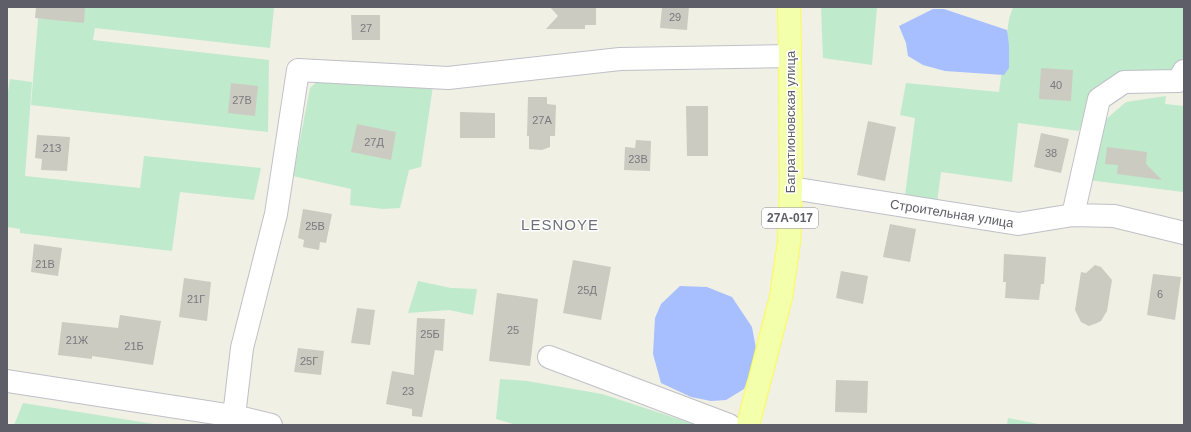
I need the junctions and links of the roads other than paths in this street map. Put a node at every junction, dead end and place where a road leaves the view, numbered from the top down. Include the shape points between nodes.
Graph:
1 (789, 7) edge
2 (790, 56) junction
3 (1184, 71) edge
4 (791, 188) junction
5 (1073, 215) junction
6 (1184, 232) edge
7 (549, 357) dead end
8 (7, 381) edge
9 (234, 416) junction
10 (271, 425) edge
11 (729, 425) edge
12 (748, 425) edge

1 - 2 main road, Багратионовская улица / 27А-017
2 - 4 main road, Багратионовская улица / 27А-017
2 - 9 street via 620,59 448,78 298,70 276,214 242,348
3 - 5 street via 1178,81 1124,82 1099,99
4 - 5 street, Строительная улица via 1018,224
4 - 12 main road, Багратионовская улица / 27А-017 via 789,242 781,297
5 - 6 street, Строительная улица via 1114,216
7 - 11 street
8 - 9 street
9 - 10 street

